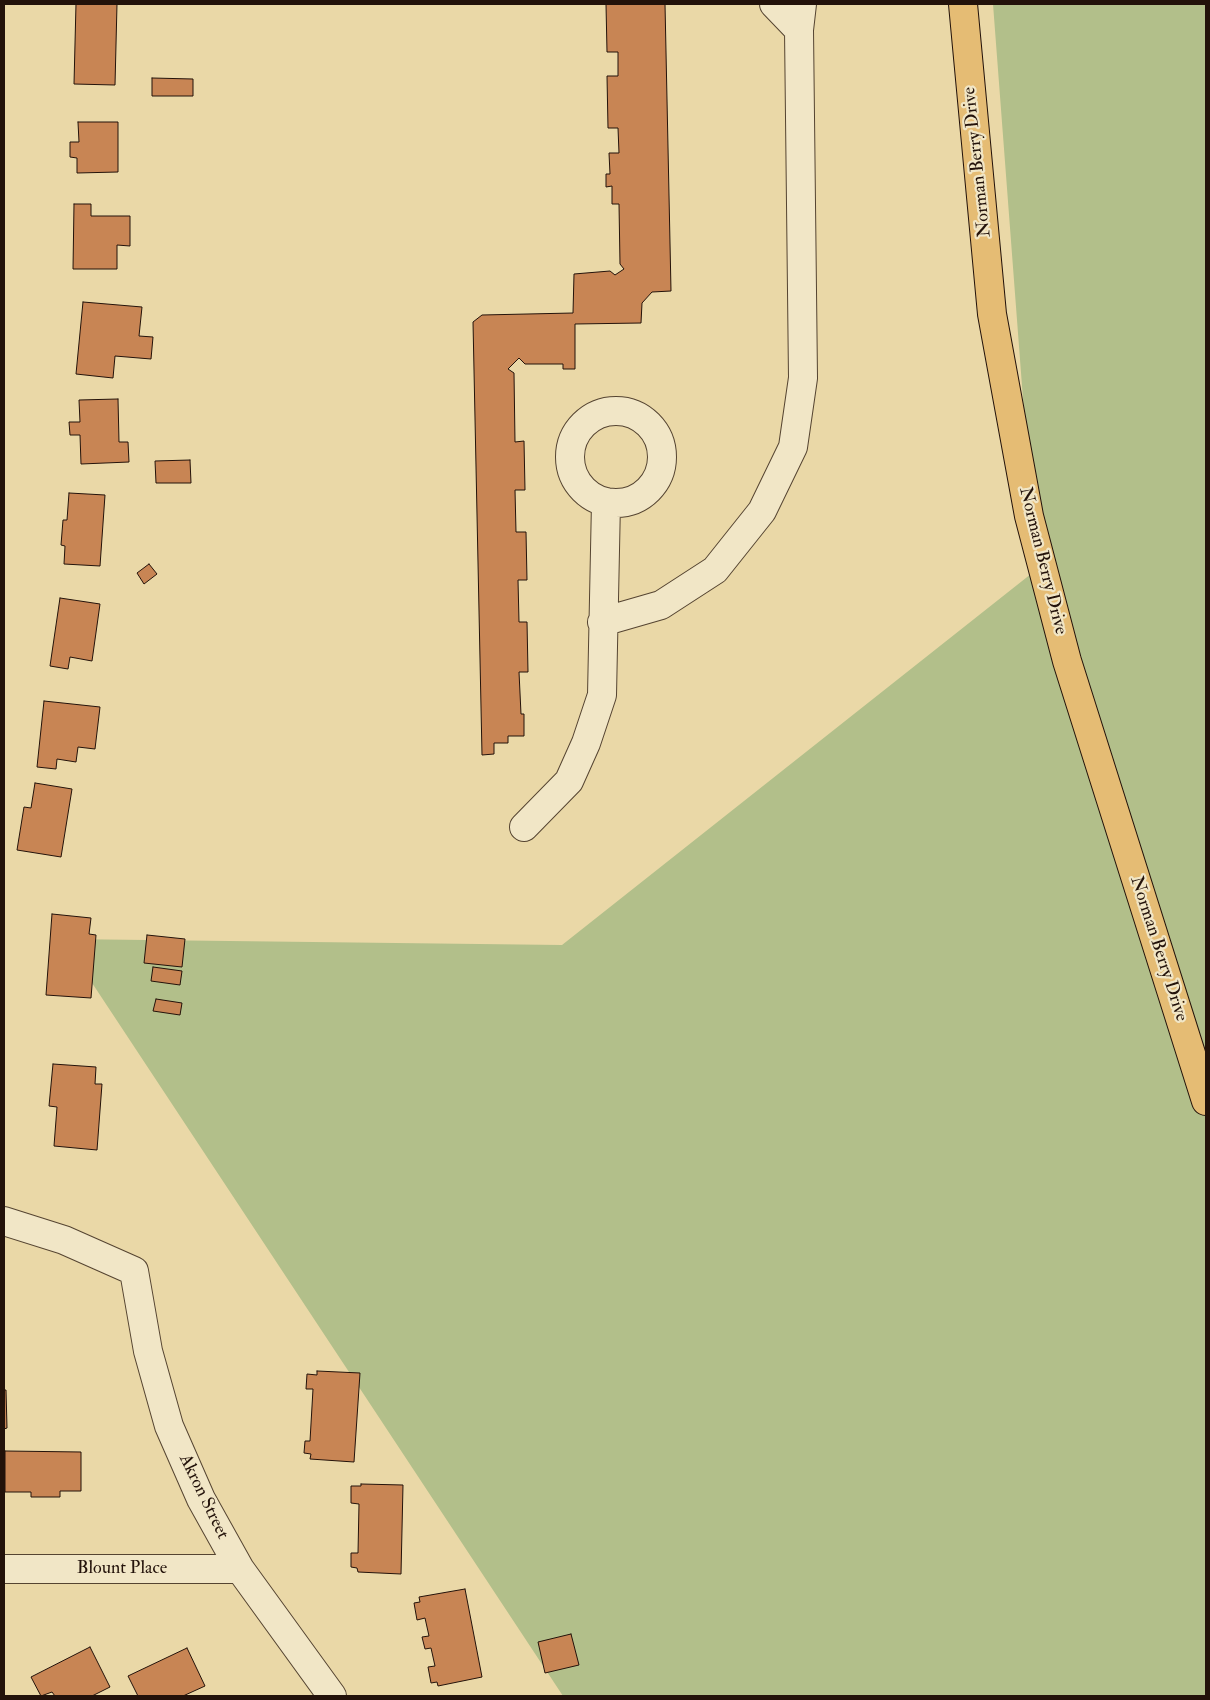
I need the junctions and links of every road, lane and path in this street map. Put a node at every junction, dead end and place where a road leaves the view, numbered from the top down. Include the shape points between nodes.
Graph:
1 (774, 4) edge
2 (963, 4) edge
3 (800, 17) edge
4 (606, 502) dead end
5 (602, 622) junction
6 (524, 827) dead end
7 (1206, 1101) edge
8 (4, 1221) edge
9 (4, 1569) edge
10 (240, 1569) junction
11 (332, 1696) edge

1 - 3 street
2 - 7 main road, Norman Berry Drive via 992,314 1029,516 1067,662
3 - 5 street via 803,378 792,447 762,511 715,570 661,605
4 - 5 street
5 - 6 street via 602,695 586,744 569,781
8 - 10 street, Akron Street via 64,1240 134,1271 148,1351 170,1426 201,1499
9 - 10 street, Blount Place
10 - 11 street, Akron Street

